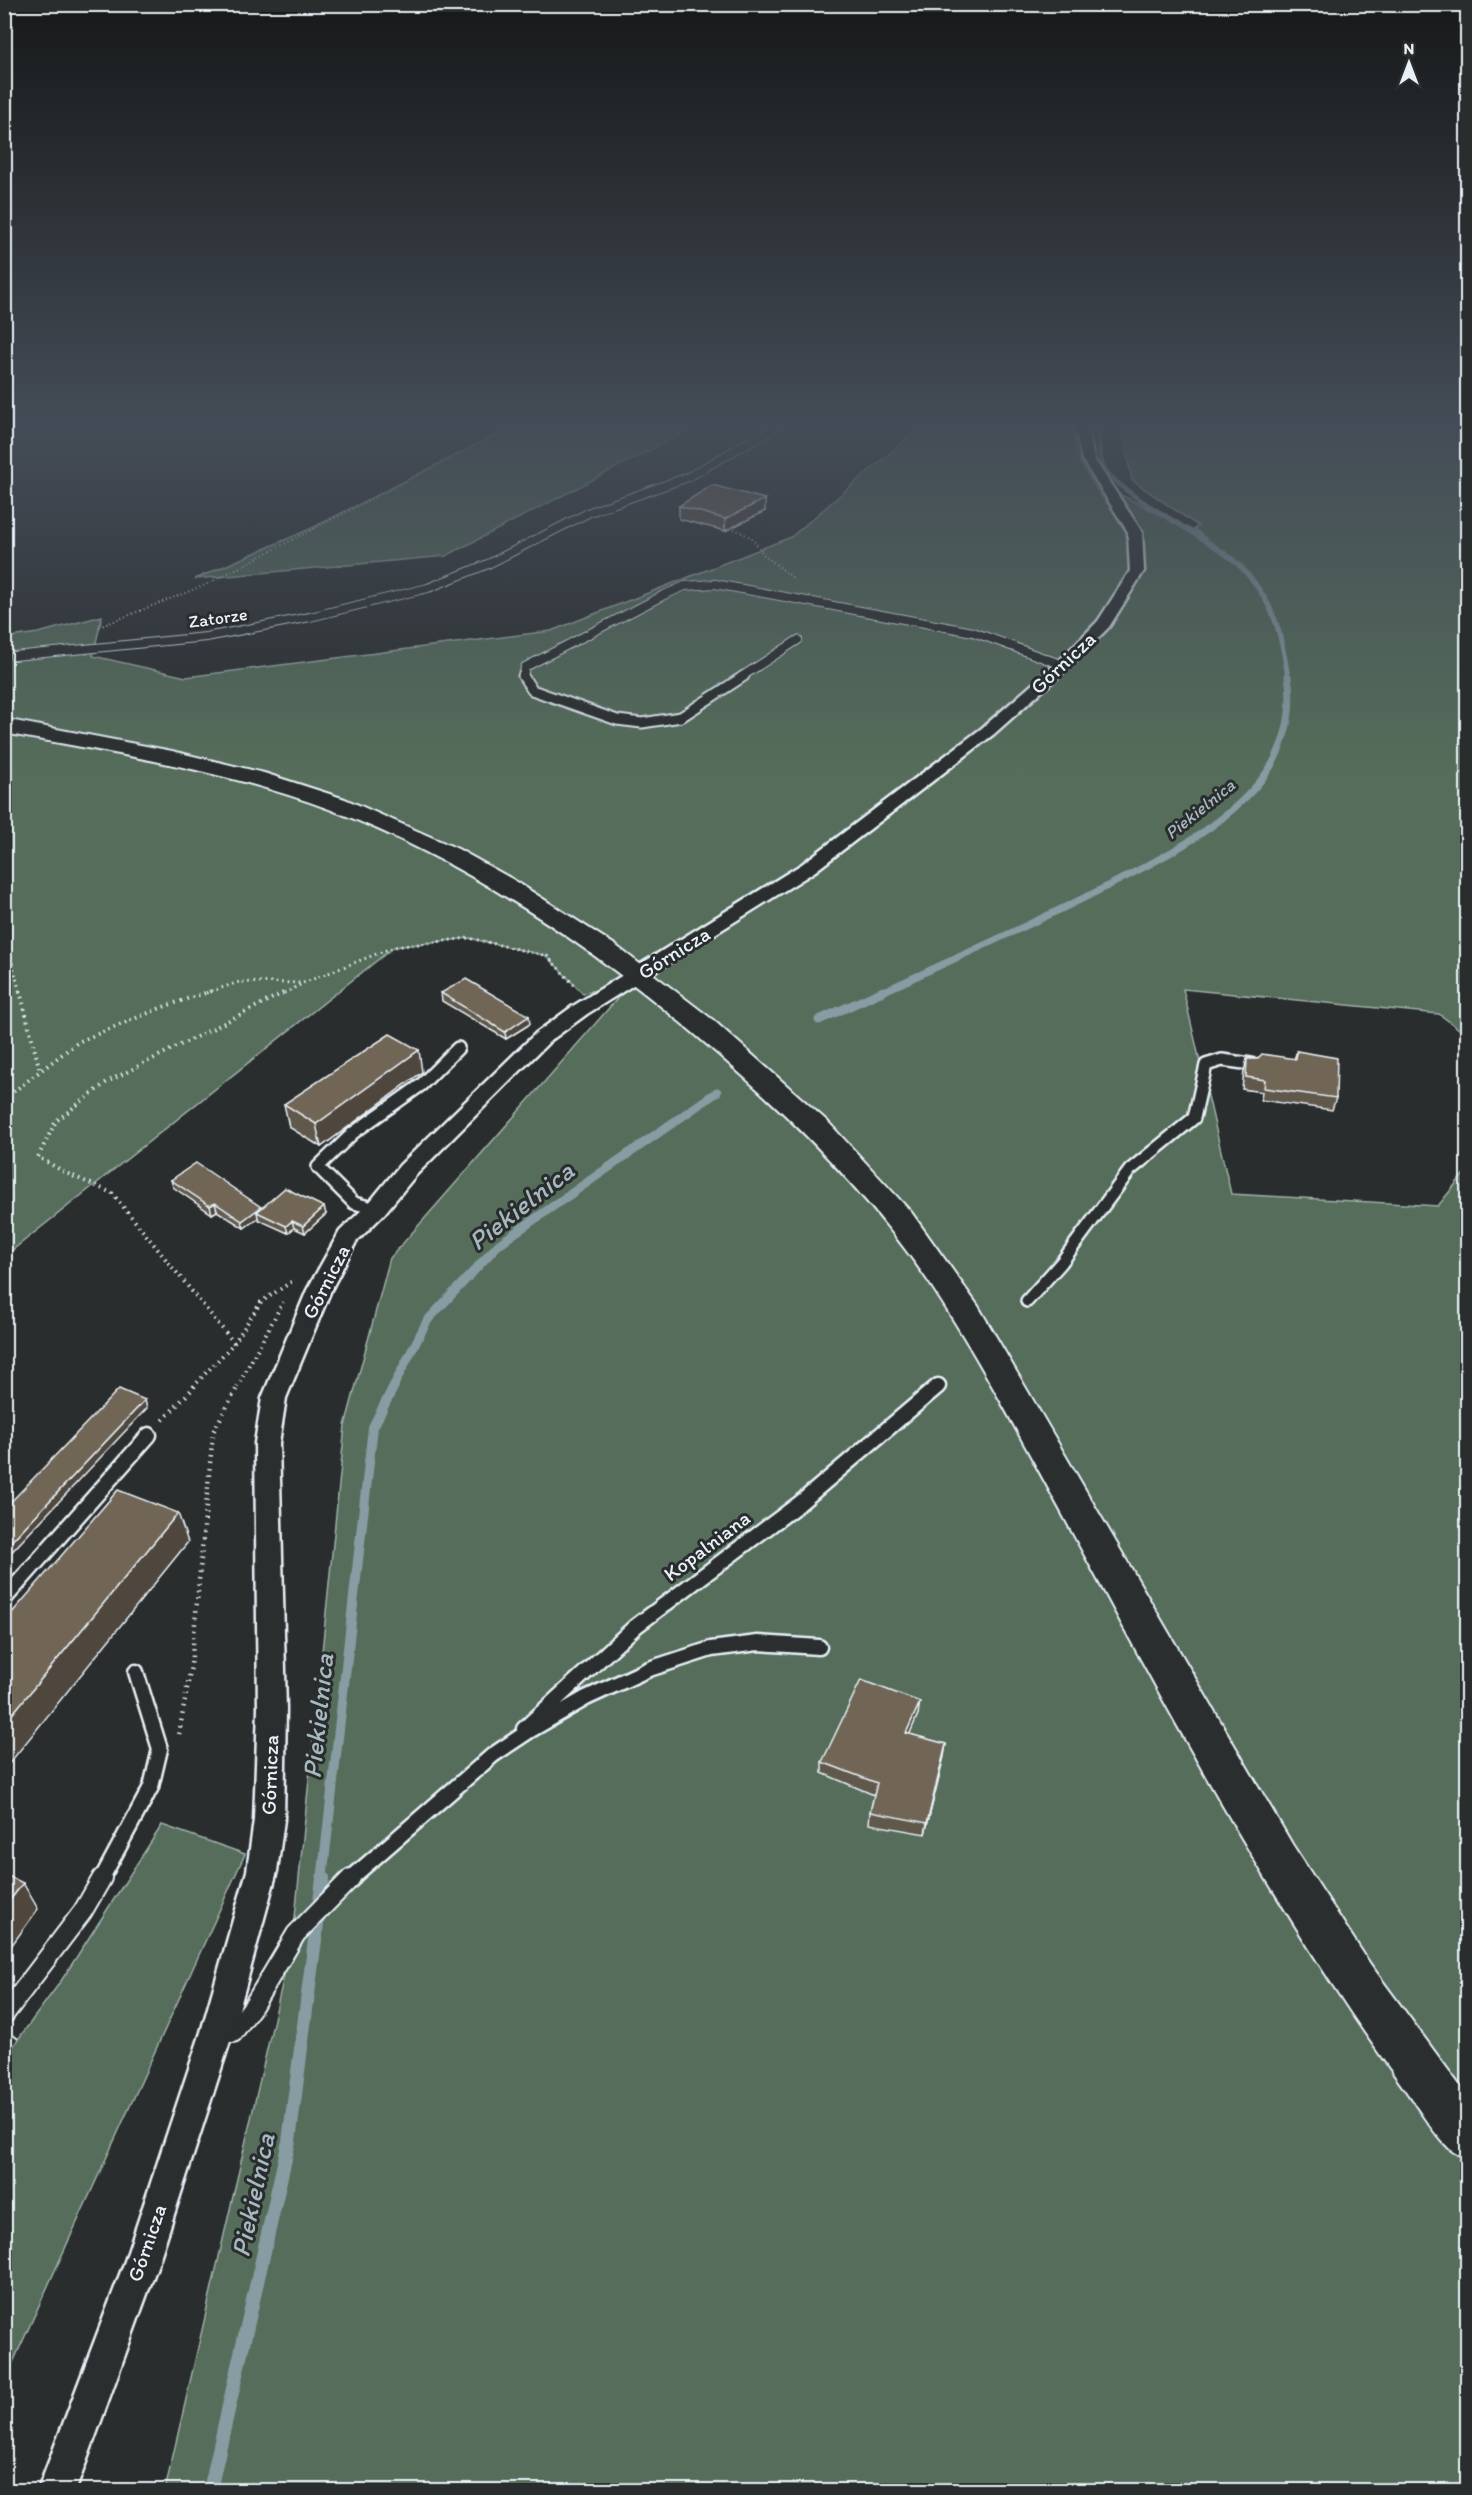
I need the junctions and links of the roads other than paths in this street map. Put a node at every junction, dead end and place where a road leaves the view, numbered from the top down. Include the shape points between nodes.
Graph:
1 (534, 540) edge
2 (1135, 540) edge
3 (798, 640) dead end
4 (14, 656) dead end
5 (1063, 665) junction
6 (4, 726) edge
7 (638, 976) junction
8 (458, 1048) dead end
9 (1251, 1064) edge
10 (376, 1209) junction
11 (1027, 1301) dead end
12 (939, 1385) dead end
13 (149, 1435) road end
14 (4, 1599) edge
15 (819, 1647) dead end
16 (136, 1672) dead end
17 (505, 1746) junction
18 (4, 2015) edge
19 (217, 2032) junction
20 (1467, 2135) edge
21 (57, 2490) edge

1 - 4 lane, Zatorze via 428,588 310,617 206,637
2 - 5 street, Górnicza via 1137,571 1104,624
3 - 5 lane via 681,717 663,721 617,720 532,690 523,678 525,667 664,595 685,586 715,584 973,632
5 - 7 street, Górnicza via 988,731 808,868
6 - 7 main road via 221,769 338,805 424,840 475,866 545,907
7 - 10 street, Górnicza via 580,1010 527,1052 408,1170
7 - 20 main road via 702,1024 808,1117 855,1166 921,1247 982,1341 1253,1819 1355,1981
8 - 10 lane via 414,1091 336,1144 318,1167 354,1203
9 - 11 lane via 1222,1060 1206,1065 1194,1118 1117,1184
10 - 19 street, Górnicza via 348,1237 318,1290 274,1398 267,1443 272,1709 269,1820 262,1871
12 - 17 lane, Kopalniana via 800,1503 636,1626
13 - 14 lane
15 - 17 lane, Kopalniana via 737,1644 690,1654 582,1702
16 - 18 lane via 159,1749 151,1787 83,1911
17 - 19 lane, Kopalniana via 309,1918 278,1957 250,2014 233,2033
19 - 21 street, Górnicza via 142,2262

